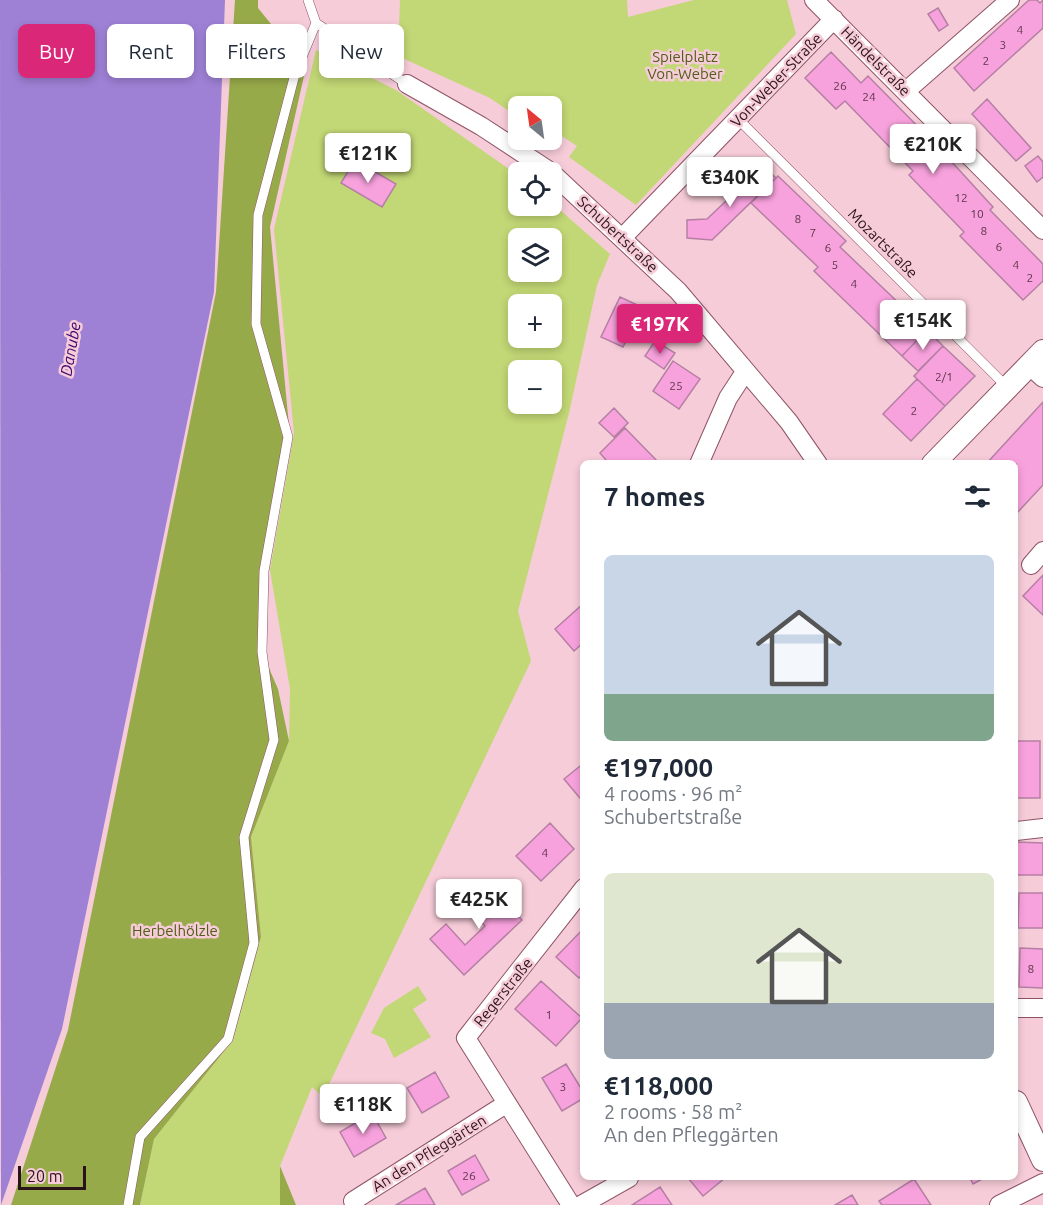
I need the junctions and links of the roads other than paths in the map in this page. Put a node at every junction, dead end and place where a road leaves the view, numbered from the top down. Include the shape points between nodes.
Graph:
1 (308, 0) edge
2 (814, 0) edge
3 (1010, 0) edge
4 (834, 19) junction
5 (316, 22) junction
6 (407, 84) joint
7 (906, 91) junction
8 (738, 119) junction
9 (535, 162) edge
10 (562, 183) edge
11 (1043, 230) edge
12 (623, 237) junction
13 (1038, 365) edge
14 (745, 372) junction
15 (1007, 387) junction
16 (701, 460) edge
17 (815, 460) edge
18 (937, 460) edge
19 (1043, 828) edge
20 (1018, 831) edge
21 (580, 893) edge
22 (1018, 1008) edge
23 (1043, 1008) edge
24 (506, 1104) junction
25 (1018, 1105) edge
26 (1043, 1160) edge
27 (625, 1180) edge
28 (1043, 1183) edge
29 (353, 1202) dead end
30 (128, 1205) edge
31 (571, 1205) edge
32 (580, 1205) edge
33 (999, 1205) edge

1 - 5 lane
2 - 4 street, Von-Weber-Straße
3 - 7 street
4 - 7 street, Händelstraße
4 - 8 street, Von-Weber-Straße
5 - 6 lane, Schubertstraße
5 - 30 lane via 295,74 258,215 256,324 288,437 264,571 262,652 274,740 244,837 254,943 228,1039 140,1137
6 - 9 street, Schubertstraße
7 - 11 street, Händelstraße
8 - 12 street, Von-Weber-Straße
8 - 15 lane, Mozartstraße
10 - 12 street, Schubertstraße
12 - 14 street, Schubertstraße via 678,291
13 - 15 street
14 - 16 street via 728,398
14 - 17 street, Schubertstraße via 789,422
15 - 18 street
19 - 20 street
21 - 24 street, Regerstraße via 466,1038
22 - 23 street
24 - 29 street, An den Pfleggärten
24 - 31 street
25 - 26 street
27 - 32 street
28 - 33 street

